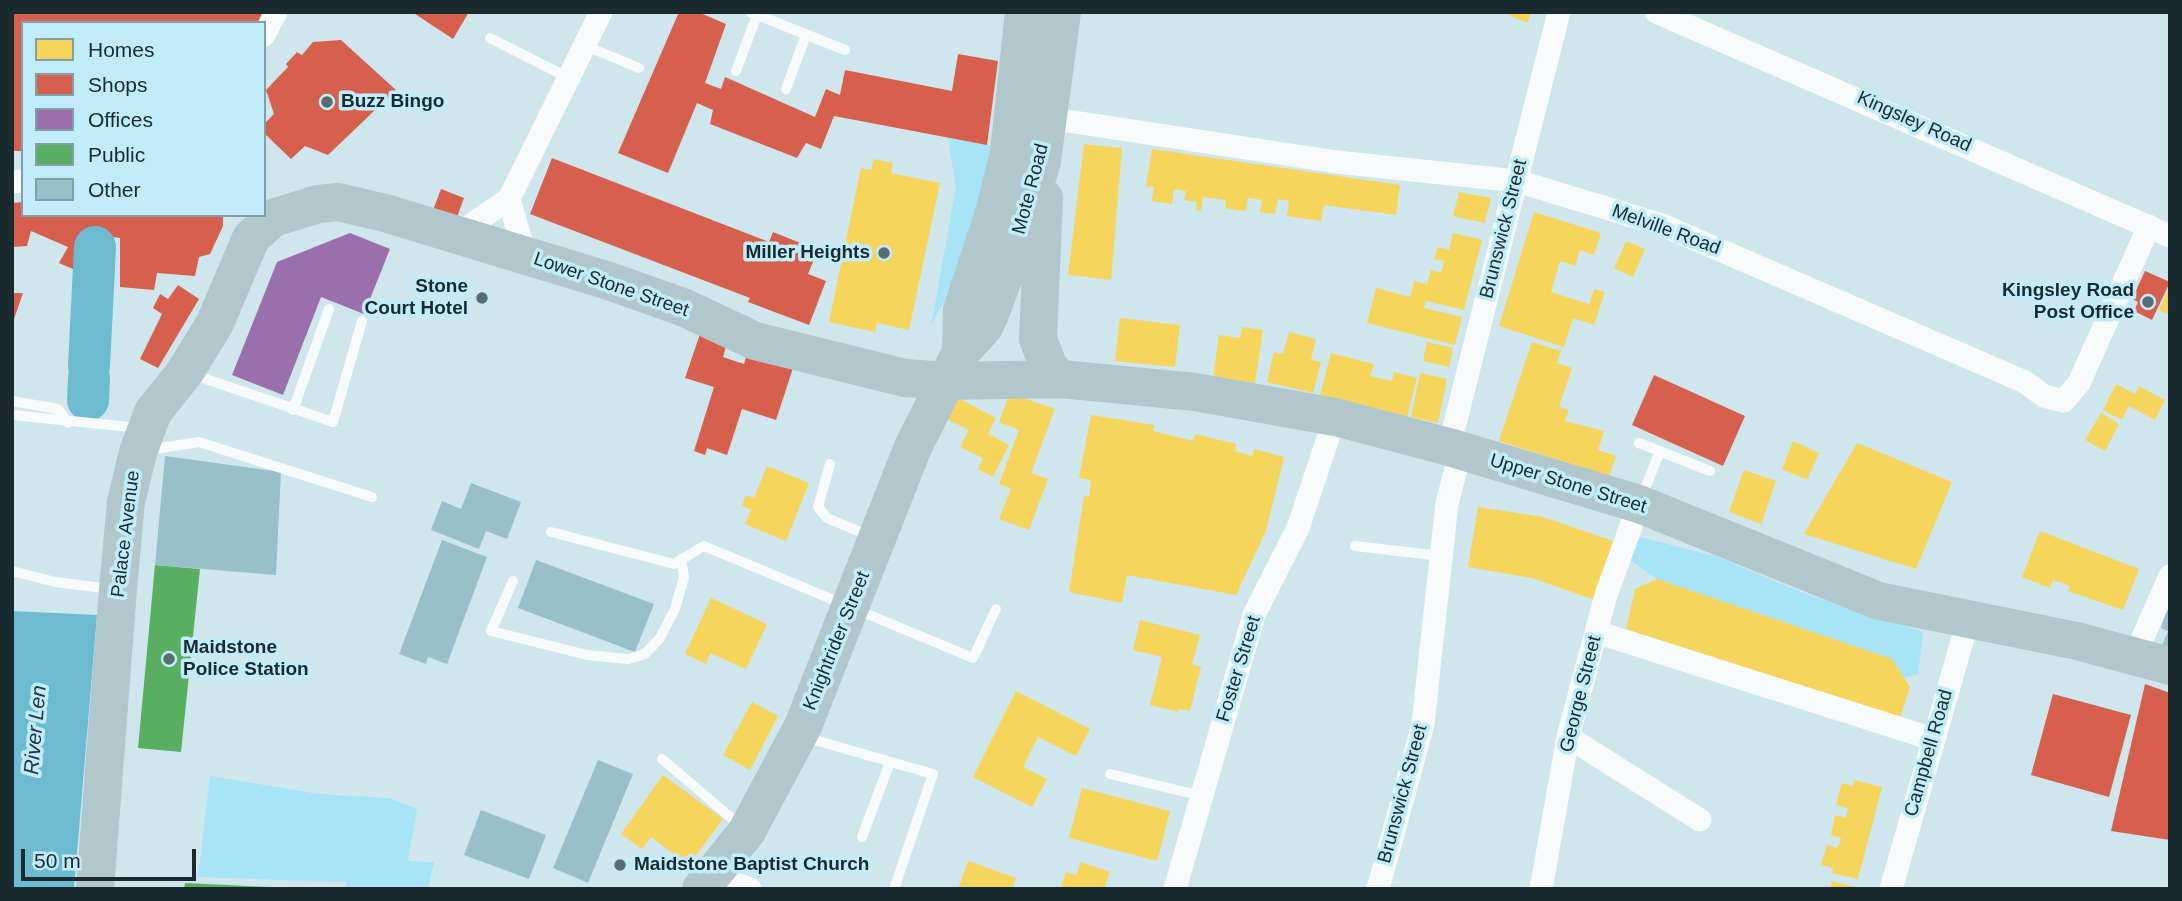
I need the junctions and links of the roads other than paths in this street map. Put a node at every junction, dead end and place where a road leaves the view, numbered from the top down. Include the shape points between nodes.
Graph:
1 (276, 12) edge
2 (601, 12) edge
3 (1062, 12) edge
4 (1559, 12) edge
5 (1656, 12) edge
6 (1022, 13) edge
7 (753, 14) edge
8 (266, 31) edge
9 (806, 35) junction
10 (490, 38) dead end
11 (586, 46) junction
12 (845, 50) dead end
13 (639, 68) dead end
14 (736, 71) dead end
15 (570, 79) junction
16 (786, 89) dead end
17 (1048, 118) junction
18 (1042, 161) junction
19 (1517, 181) junction
20 (509, 199) junction
21 (269, 212) edge
22 (266, 217) edge
23 (2149, 226) junction
24 (456, 234) junction
25 (2170, 236) edge
26 (525, 255) junction
27 (329, 309) dead end
28 (362, 321) dead end
29 (955, 366) junction
30 (185, 372) junction
31 (1061, 379) junction
32 (12, 401) edge
33 (293, 410) junction
34 (12, 415) edge
35 (1335, 417) junction
36 (68, 423) junction
37 (142, 440) junction
38 (1639, 443) dead end
39 (1455, 449) junction
40 (1660, 451) junction
41 (830, 464) dead end
42 (1710, 471) dead end
43 (372, 497) dead end
44 (1639, 504) junction
45 (551, 532) dead end
46 (877, 540) junction
47 (1355, 546) dead end
48 (1441, 556) junction
49 (681, 559) junction
50 (12, 571) edge
51 (2170, 576) edge
52 (513, 581) dead end
53 (118, 589) junction
54 (850, 607) junction
55 (996, 609) dead end
56 (1969, 617) junction
57 (1596, 632) junction
58 (2152, 660) edge
59 (798, 735) junction
60 (1568, 737) junction
61 (1933, 739) junction
62 (662, 759) dead end
63 (890, 762) junction
64 (1110, 774) dead end
65 (1202, 796) junction
66 (1700, 820) dead end
67 (747, 831) junction
68 (862, 837) dead end
69 (707, 882) edge
70 (95, 889) edge
71 (750, 889) edge
72 (894, 889) edge
73 (1175, 889) edge
74 (1378, 889) edge
75 (1541, 889) edge
76 (1891, 889) edge

1 - 8 street
2 - 11 street
3 - 17 highway, Mote Road
4 - 19 street, Brunswick Street
5 - 23 street, Kingsley Road
6 - 29 highway, Mote Road via 1009,153 962,310
7 - 9 lane
7 - 14 lane
9 - 12 lane
9 - 16 lane
10 - 15 lane
11 - 13 lane
11 - 15 street
15 - 20 street
17 - 18 highway, Mote Road
17 - 19 street, Melville Road via 1337,162
18 - 29 highway, Mote Road via 985,327
18 - 31 highway via 1045,219 1036,323 1049,368
19 - 23 street, Melville Road via 1662,225 2064,401 2079,383
19 - 39 street, Brunswick Street
20 - 24 street
20 - 26 street
21 - 24 highway, Lower Stone Street via 338,202
22 - 30 highway, Palace Avenue
23 - 25 street, Kingsley Road
24 - 26 highway, Lower Stone Street
26 - 29 highway, Lower Stone Street via 685,308 755,341 897,376
27 - 33 lane
28 - 33 lane via 333,422
29 - 31 highway, Upper Stone Street
29 - 46 highway, Knightrider Street via 913,447
30 - 33 lane
30 - 37 highway, Palace Avenue via 153,412
31 - 35 highway, Upper Stone Street via 1195,393
32 - 36 lane via 58,409
34 - 36 lane
35 - 39 highway, Upper Stone Street
35 - 65 street, Foster Street via 1298,528 1254,615
36 - 37 lane
37 - 43 lane via 199,442
37 - 53 highway, Palace Avenue via 126,502
38 - 40 lane
39 - 44 highway, Upper Stone Street
39 - 48 street, Brunswick Street
40 - 42 lane
40 - 44 lane
41 - 46 lane via 818,507 827,518
44 - 56 highway, Upper Stone Street via 1879,600
44 - 57 street, George Street
45 - 49 lane via 674,564
46 - 54 highway, Knightrider Street
47 - 48 lane
48 - 74 street, Brunswick Street via 1423,724
49 - 52 lane via 684,578 660,638 645,654 628,659 491,631
49 - 54 lane via 704,545
50 - 53 lane via 55,582
51 - 58 street
53 - 70 highway, Palace Avenue
54 - 55 lane via 973,658
54 - 59 highway, Knightrider Street
56 - 58 highway, Upper Stone Street
56 - 61 street, Campbell Road
57 - 60 street, George Street
57 - 61 street
59 - 63 lane
59 - 67 highway, Knightrider Street
60 - 66 street
60 - 75 street, George Street
61 - 76 street, Campbell Road
62 - 67 lane
63 - 68 lane
63 - 72 lane via 933,774
64 - 65 lane
65 - 73 street, Foster Street
67 - 69 highway, Knightrider Street
69 - 71 street

